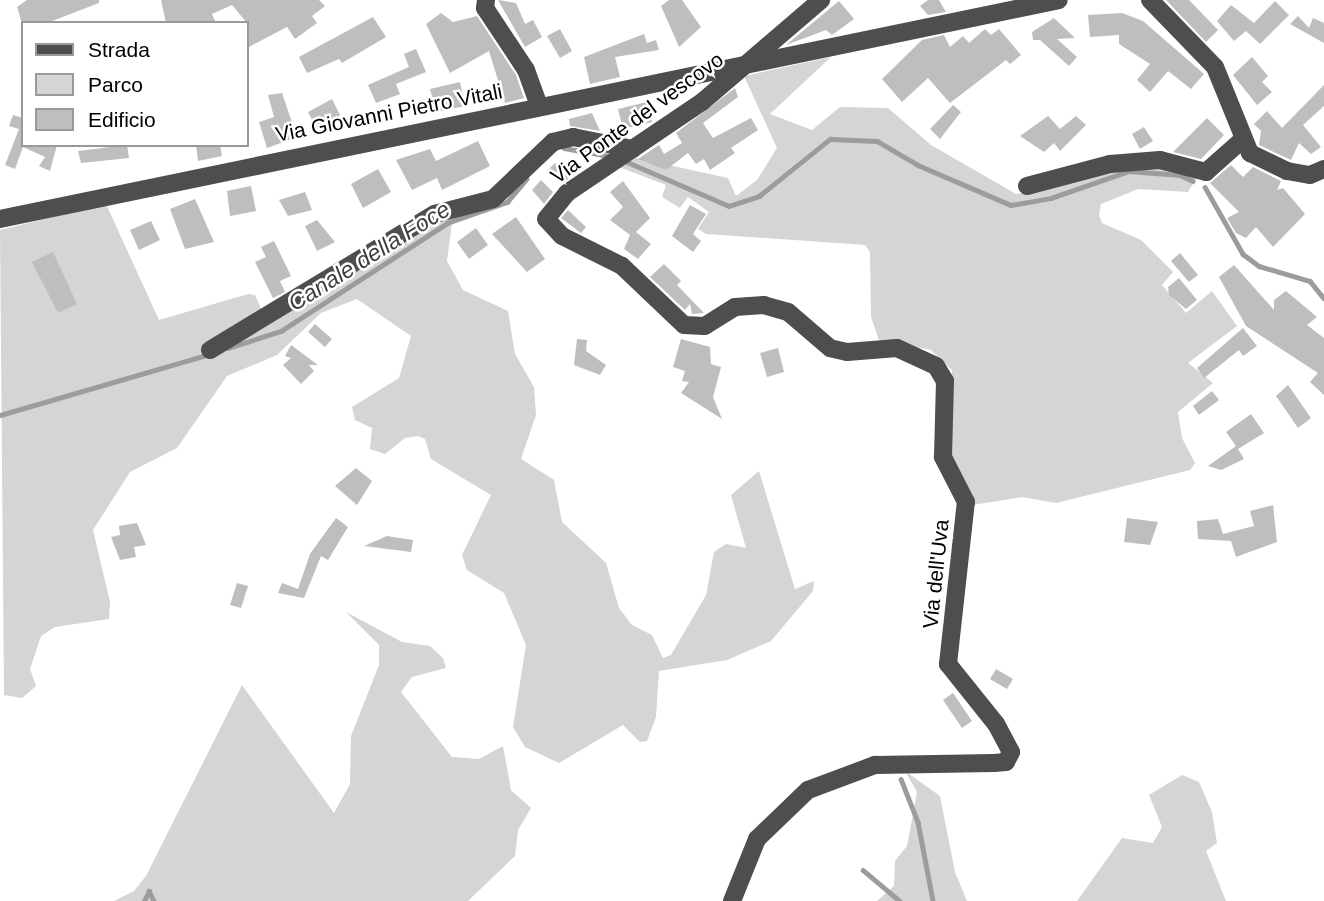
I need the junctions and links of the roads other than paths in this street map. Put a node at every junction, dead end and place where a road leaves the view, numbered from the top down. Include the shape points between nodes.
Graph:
1 (486, 0) edge
2 (821, 0) edge
3 (1059, 0) edge
4 (1150, 0) edge
5 (748, 66) junction
6 (540, 106) junction
7 (1242, 140) junction
8 (631, 151) junction
9 (1324, 169) edge
10 (1027, 186) dead end
11 (0, 219) edge
12 (546, 219) joint
13 (210, 350) dead end
14 (732, 901) edge

1 - 6 street via 485,8 526,70
2 - 5 street, Via Ponte del vescovo via 758,50
3 - 5 street, Via Giovanni Pietro Vitali
4 - 7 street via 1215,67
5 - 6 street, Via Giovanni Pietro Vitali
5 - 8 street, Via Ponte del vescovo
6 - 11 street, Via Giovanni Pietro Vitali
7 - 9 street via 1250,153 1287,171 1310,175
7 - 10 street via 1206,172 1160,160 1110,164
8 - 12 street, Via Ponte del vescovo via 567,193
8 - 13 street via 573,137 553,142 493,199 435,214
12 - 14 street, Via dell'Uva via 574,244 622,266 684,325 704,326 743,305 774,306 830,348 917,353 936,366 945,381 943,457 966,502 948,664 1003,733 1011,752 1006,762 994,764 875,765 808,790 757,839

